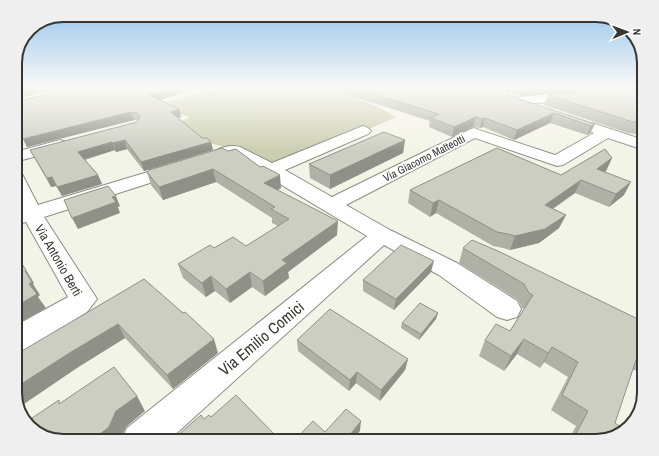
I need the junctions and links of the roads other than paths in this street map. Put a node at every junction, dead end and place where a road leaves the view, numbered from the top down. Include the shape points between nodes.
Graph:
1 (543, 109) edge
2 (550, 112) edge
3 (578, 122) edge
4 (363, 131) dead end
5 (606, 132) junction
6 (74, 141) edge
7 (637, 143) edge
8 (22, 155) edge
9 (271, 170) junction
10 (331, 205) junction
11 (24, 217) edge
12 (382, 235) junction
13 (507, 309) dead end
14 (22, 337) edge
15 (148, 434) edge

1 - 2 street
3 - 5 street
4 - 9 street
5 - 7 street
5 - 10 street, Via Giacomo Matteotti via 557,161 474,133
6 - 8 street
9 - 10 street
9 - 11 street via 234,150
10 - 12 street
11 - 14 street, Via Antonio Berti via 83,299
12 - 13 street via 448,269
12 - 15 street, Via Emilio Comici

